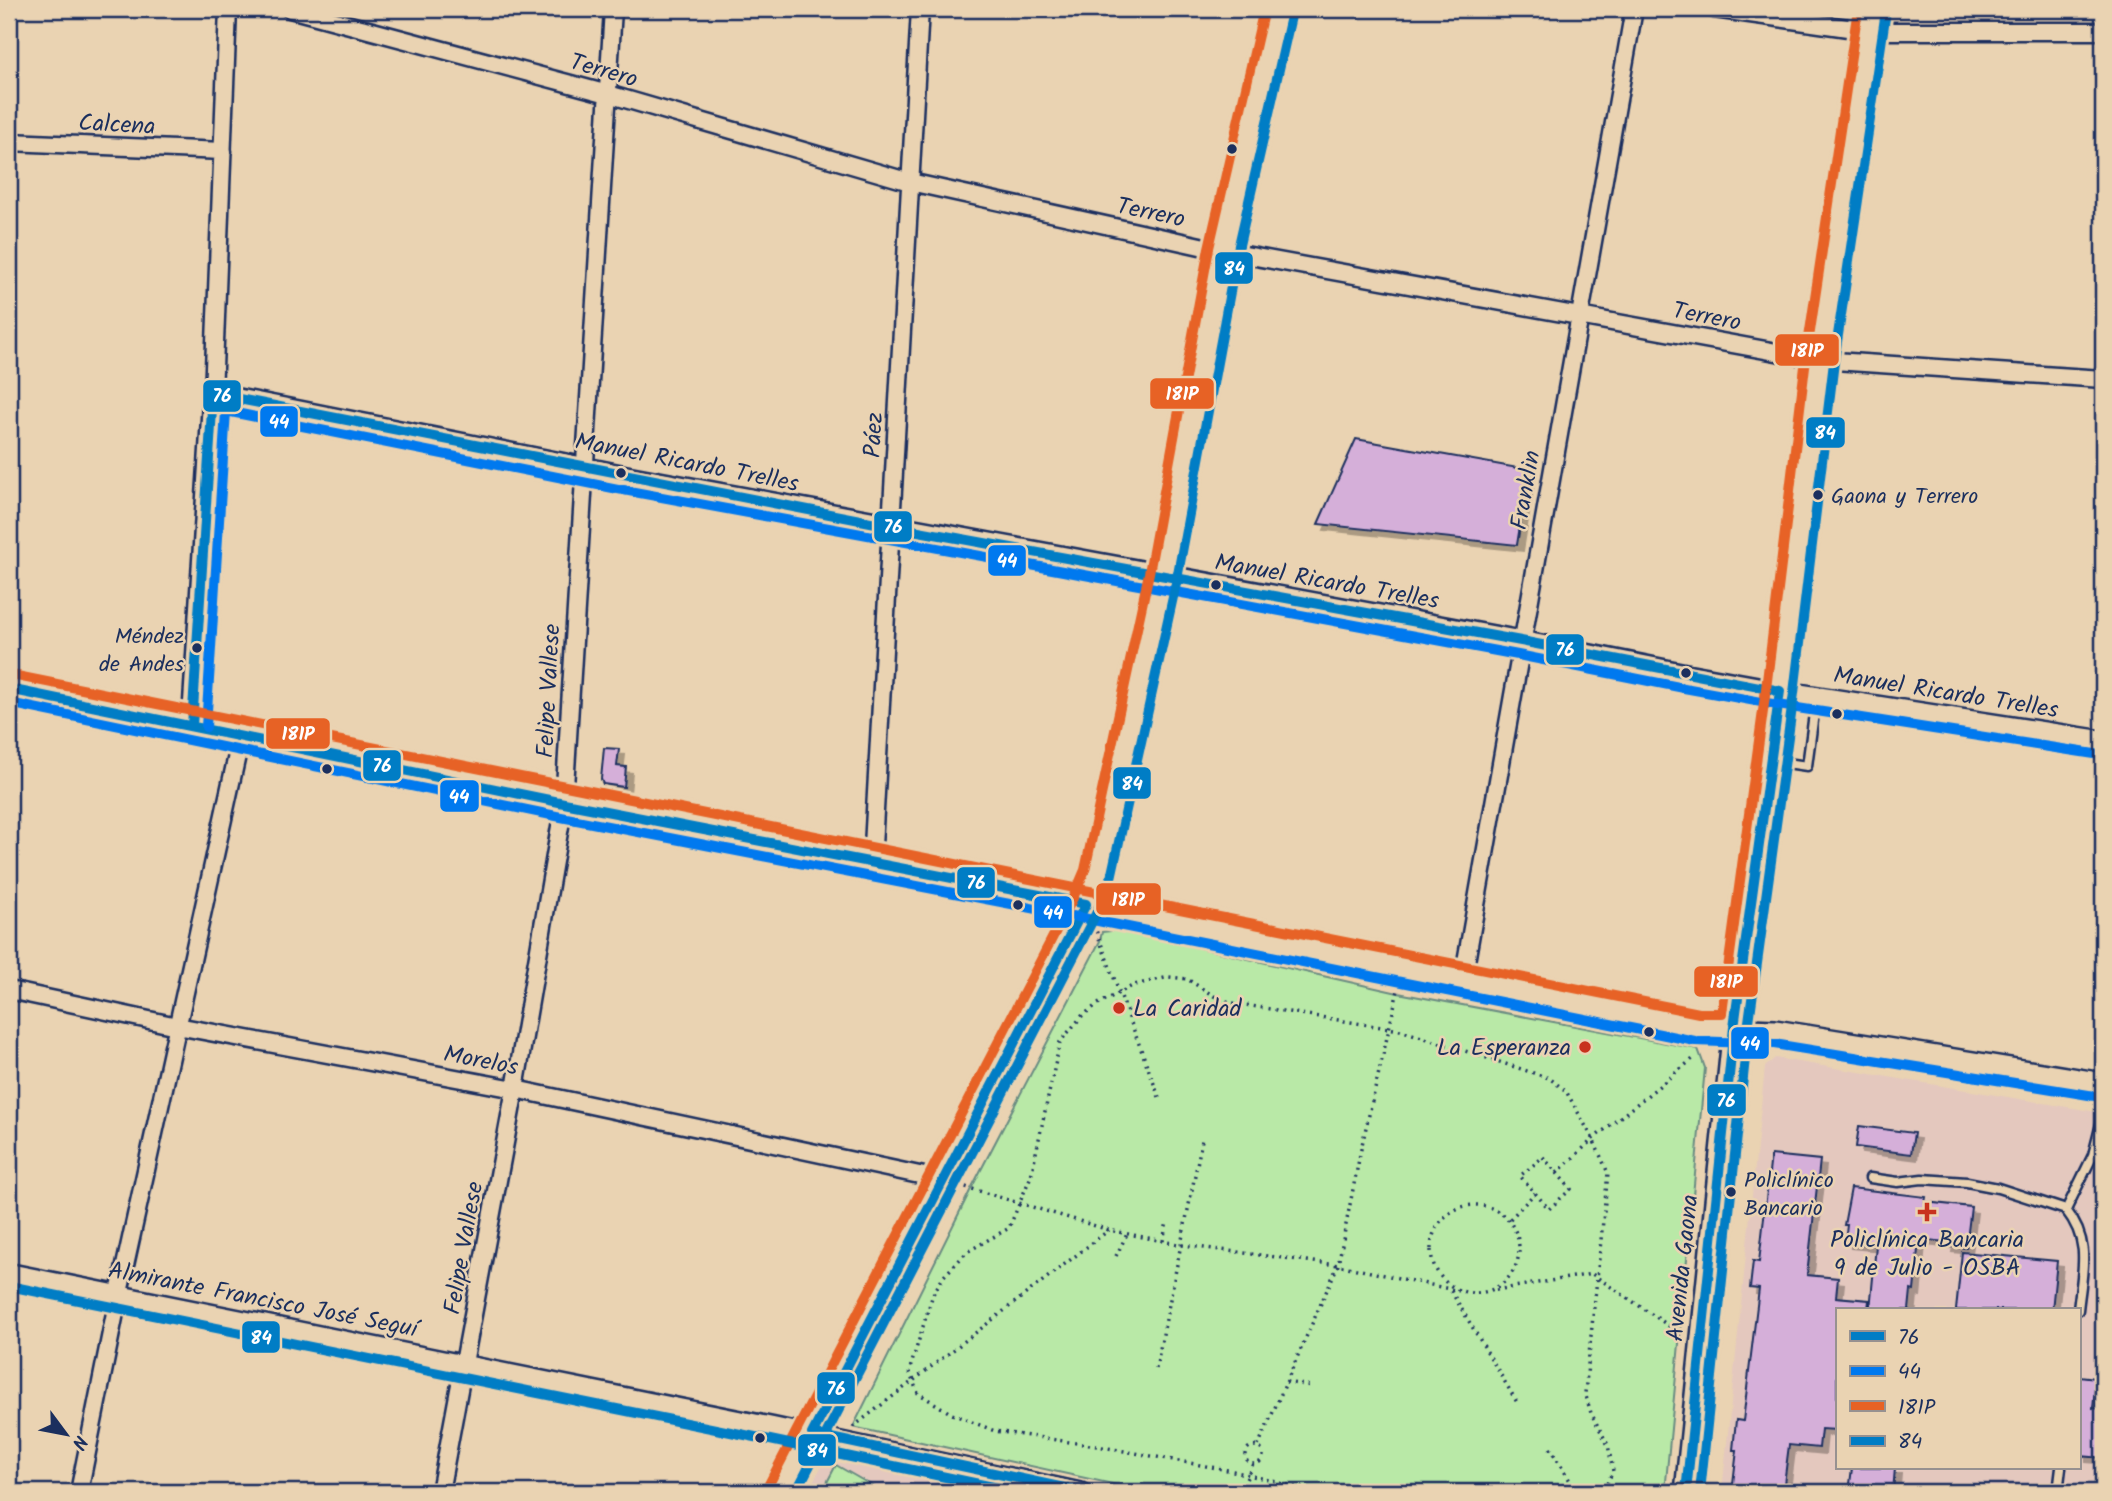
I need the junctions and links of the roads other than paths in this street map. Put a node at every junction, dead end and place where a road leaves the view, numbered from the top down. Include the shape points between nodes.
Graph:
1 (228, 9) edge
2 (290, 9) edge
3 (613, 9) edge
4 (920, 9) edge
5 (1278, 9) edge
6 (1634, 9) edge
7 (1714, 9) edge
8 (1872, 9) edge
9 (1869, 31) junction
10 (2103, 31) edge
11 (608, 94) junction
12 (9, 142) edge
13 (223, 151) junction
14 (910, 183) junction
15 (1223, 251) junction
16 (1579, 314) junction
17 (1820, 360) junction
18 (2103, 379) edge
19 (213, 394) junction
20 (584, 468) junction
21 (891, 526) junction
22 (1163, 576) junction
23 (1521, 641) junction
24 (9, 689) edge
25 (1780, 691) junction
26 (1816, 697) junction
27 (192, 726) junction
28 (241, 737) junction
29 (2103, 741) edge
30 (1770, 760) junction
31 (564, 803) junction
32 (872, 864) junction
33 (1086, 904) junction
34 (1463, 979) junction
35 (9, 990) edge
36 (177, 1026) junction
37 (1734, 1027) junction
38 (2103, 1083) edge
39 (515, 1089) junction
40 (2103, 1116) edge
41 (1870, 1178) dead end
42 (943, 1180) junction
43 (2066, 1210) junction
44 (9, 1272) edge
45 (118, 1293) junction
46 (2078, 1308) edge
47 (465, 1363) junction
48 (812, 1434) junction
49 (2061, 1470) edge
50 (79, 1492) edge
51 (440, 1492) edge
52 (780, 1492) edge
53 (1083, 1492) edge
54 (1686, 1492) edge
55 (2058, 1492) edge

1 - 13 street
2 - 11 street, Terrero
3 - 11 street, Felipe Vallese
4 - 14 street, Páez
5 - 15 street
6 - 16 street, Franklin
7 - 9 street
8 - 9 main road, Avenida Gaona
9 - 10 street
9 - 17 main road, Avenida Gaona
11 - 14 street, Terrero
11 - 20 street, Felipe Vallese
12 - 13 street, Calcena
13 - 19 street
14 - 15 street, Terrero
14 - 21 street, Páez
15 - 16 street, Terrero
15 - 22 street
16 - 17 street, Terrero
16 - 23 street, Franklin
17 - 18 street, Terrero
17 - 25 main road, Avenida Gaona
19 - 20 street, Manuel Ricardo Trelles
19 - 27 street
20 - 21 street, Manuel Ricardo Trelles
20 - 31 street, Felipe Vallese
21 - 22 street, Manuel Ricardo Trelles
21 - 32 street, Páez
22 - 23 street, Manuel Ricardo Trelles
22 - 33 street via 1098,874
23 - 25 street, Manuel Ricardo Trelles
23 - 34 street, Franklin
24 - 27 street
25 - 26 street, Manuel Ricardo Trelles
25 - 30 main road, Avenida Gaona
26 - 29 street, Manuel Ricardo Trelles
26 - 30 lane via 1807,766
27 - 28 street
28 - 31 street
28 - 36 street
30 - 37 main road, Avenida Gaona
31 - 32 street
31 - 39 street, Felipe Vallese
32 - 33 street
33 - 34 street
33 - 42 street
34 - 37 street via 1686,1025
35 - 36 street, Morelos
36 - 39 street, Morelos
36 - 45 street
37 - 38 street
37 - 54 main road, Avenida Gaona
39 - 42 street, Morelos
39 - 47 street, Felipe Vallese
40 - 43 lane via 2093,1155
41 - 43 lane via 1967,1182
42 - 48 street
43 - 46 lane via 2078,1226 2084,1255
44 - 45 street, Almirante Francisco José Seguí
45 - 47 street, Almirante Francisco José Seguí
45 - 50 street
47 - 48 street, Almirante Francisco José Seguí
47 - 51 street, Felipe Vallese
48 - 52 street
48 - 53 street, Almirante Francisco José Seguí
49 - 55 lane

